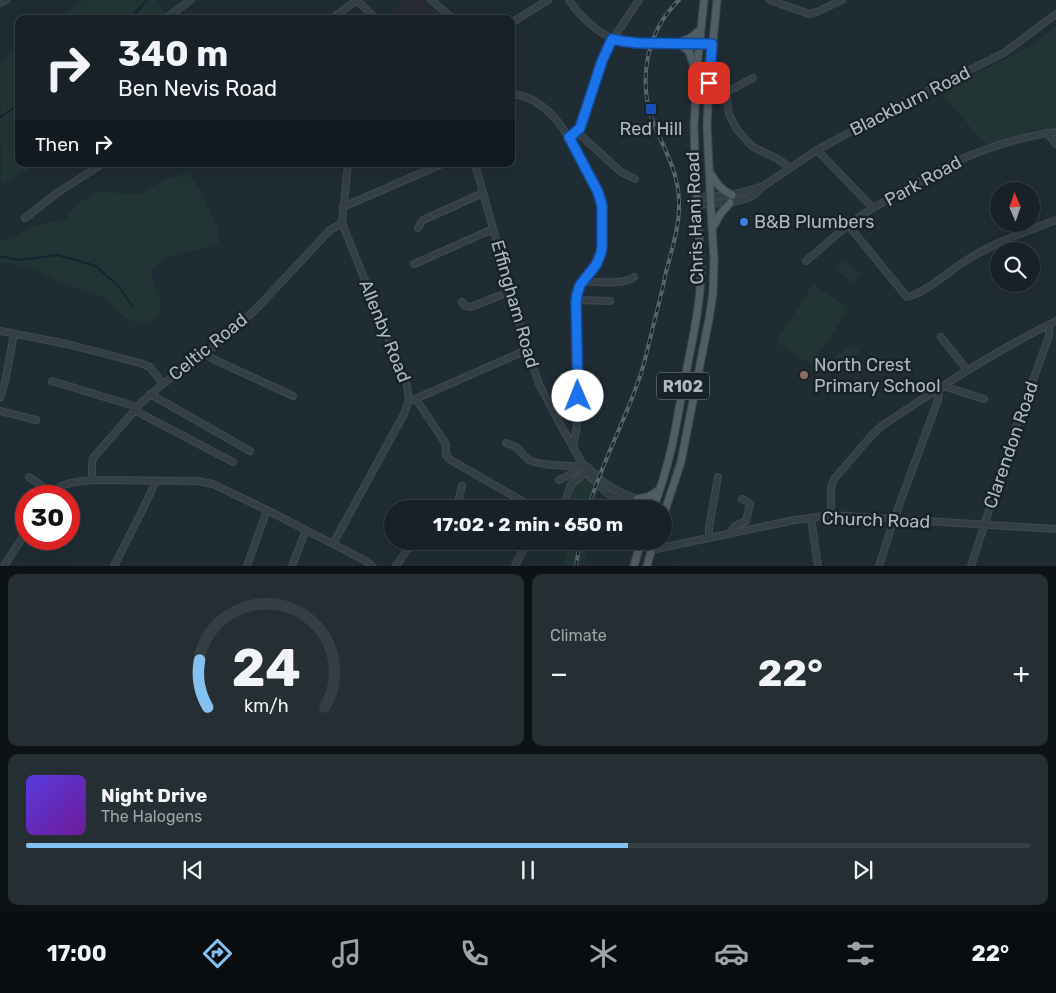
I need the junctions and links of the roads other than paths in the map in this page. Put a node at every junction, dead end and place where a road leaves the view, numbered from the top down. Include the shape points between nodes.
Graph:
1 (6, 0) edge
2 (191, 0) edge
3 (357, 0) edge
4 (431, 0) edge
5 (548, 0) edge
6 (569, 0) edge
7 (639, 0) edge
8 (704, 0) edge
9 (717, 0) edge
10 (770, 0) edge
11 (842, 0) edge
12 (0, 2) edge
13 (1056, 14) edge
14 (170, 15) edge
15 (336, 15) edge
16 (372, 15) edge
17 (448, 15) edge
18 (515, 21) edge
19 (700, 30) junction
20 (612, 39) junction
21 (678, 43) junction
22 (699, 44) junction
23 (712, 44) junction
24 (697, 75) junction
25 (753, 78) dead end
26 (515, 94) edge
27 (576, 132) junction
28 (1056, 132) edge
29 (1047, 133) junction
30 (569, 137) junction
31 (1056, 144) edge
32 (817, 150) junction
33 (97, 167) edge
34 (348, 167) edge
35 (424, 167) edge
36 (436, 167) edge
37 (476, 167) edge
38 (790, 168) junction
39 (709, 171) junction
40 (426, 172) junction
41 (636, 179) dead end
42 (762, 187) junction
43 (483, 193) junction
44 (732, 195) junction
45 (711, 200) junction
46 (697, 201) junction
47 (730, 203) junction
48 (343, 207) junction
49 (873, 208) junction
50 (25, 218) dead end
51 (1056, 220) edge
52 (342, 223) junction
53 (848, 225) junction
54 (418, 228) dead end
55 (712, 228) junction
56 (493, 229) junction
57 (806, 262) dead end
58 (414, 264) dead end
59 (634, 277) dead end
60 (583, 281) junction
61 (511, 291) junction
62 (576, 300) junction
63 (610, 301) dead end
64 (462, 302) dead end
65 (1053, 322) edge
66 (0, 331) edge
67 (14, 334) junction
68 (941, 337) dead end
69 (528, 350) junction
70 (204, 353) junction
71 (967, 370) junction
72 (52, 381) dead end
73 (163, 384) junction
74 (941, 387) junction
75 (150, 394) junction
76 (293, 396) dead end
77 (0, 398) edge
78 (416, 399) junction
79 (984, 399) dead end
80 (409, 400) junction
81 (135, 408) junction
82 (0, 411) edge
83 (36, 420) dead end
84 (506, 443) dead end
85 (573, 447) junction
86 (250, 451) dead end
87 (233, 462) dead end
88 (582, 465) junction
89 (588, 471) junction
90 (718, 476) dead end
91 (29, 477) dead end
92 (92, 480) junction
93 (559, 480) dead end
94 (156, 481) junction
95 (39, 485) edge
96 (65, 485) edge
97 (462, 486) dead end
98 (660, 490) junction
99 (742, 499) dead end
100 (458, 500) edge
101 (520, 500) edge
102 (566, 500) edge
103 (623, 500) edge
104 (644, 500) edge
105 (659, 500) edge
106 (663, 500) edge
107 (267, 510) junction
108 (831, 515) junction
109 (811, 518) junction
110 (894, 519) junction
111 (984, 524) junction
112 (1056, 529) edge
113 (306, 530) junction
114 (729, 534) junction
115 (709, 538) junction
116 (333, 544) junction
117 (672, 545) edge
118 (15, 549) edge
119 (407, 550) edge
120 (523, 550) edge
121 (638, 550) edge
122 (651, 550) edge
123 (4, 566) edge
124 (114, 566) edge
125 (247, 566) edge
126 (292, 566) edge
127 (372, 566) edge
128 (396, 566) edge
129 (515, 566) edge
130 (634, 566) edge
131 (647, 566) edge
132 (818, 566) edge
133 (879, 566) edge
134 (970, 566) edge

1 - 12 street
2 - 14 street
3 - 15 street
3 - 16 street
4 - 17 street
5 - 18 street
6 - 20 street via 584,18
7 - 20 street
8 - 19 main road, Chris Hani Road / R102
9 - 23 main road, Chris Hani Road / R102
10 - 11 street via 809,14
13 - 32 street, Blackburn Road via 1004,53
19 - 21 main road
19 - 22 main road, Chris Hani Road / R102
20 - 21 street, bridge
20 - 27 street
21 - 22 street
21 - 24 main road via 689,51
22 - 23 street
22 - 24 main road, Chris Hani Road / R102
23 - 39 main road, Chris Hani Road / R102 via 707,126
24 - 46 main road, Chris Hani Road / R102 via 694,160
25 - 38 street via 726,94 728,114 753,147
26 - 30 street via 538,103 558,121
27 - 30 street
27 - 41 street via 621,172
28 - 29 street, Park Road
29 - 31 street
29 - 49 street, Park Road via 1016,139 969,156
30 - 60 street via 602,206 601,253
32 - 38 street, Blackburn Road
32 - 49 street
33 - 50 street
34 - 48 street, Allenby Road
35 - 40 street
36 - 40 street
37 - 43 street, Effingham Road
38 - 42 street, Blackburn Road
39 - 44 main road via 718,185
39 - 45 main road, Chris Hani Road / R102
40 - 48 street
42 - 44 street, Blackburn Road
42 - 47 street, Blackburn Road via 754,195
43 - 54 street via 423,220
43 - 56 street, Effingham Road
44 - 45 street, Blackburn Road
45 - 46 street, Blackburn Road
45 - 47 street, Blackburn Road
45 - 55 main road, Chris Hani Road / R102
46 - 98 main road, Chris Hani Road / R102 via 701,272 698,306 672,447
47 - 55 main road
48 - 52 street, Allenby Road
49 - 53 street, Park Road
51 - 53 street via 984,250 907,297
52 - 70 street, Celtic Road via 330,230 257,308
52 - 80 street, Allenby Road via 406,380
53 - 57 street, Park Road
55 - 106 main road, Chris Hani Road / R102 via 714,266 709,319 681,462
56 - 58 street
56 - 61 street, Effingham Road
59 - 60 street via 624,282
60 - 62 street
61 - 64 street via 470,307
61 - 69 street, Effingham Road
62 - 63 street
62 - 85 street via 578,391
65 - 71 street
65 - 111 street, Clarendon Road
66 - 67 street
67 - 73 street via 140,363 150,367
67 - 77 street
68 - 71 street
69 - 78 street
69 - 85 street, Effingham Road via 539,384
70 - 73 street, Celtic Road
70 - 76 street
71 - 74 street
72 - 81 street
73 - 75 street, Celtic Road
74 - 79 street
74 - 108 street via 883,425 836,476 831,488
74 - 110 street
75 - 81 street, Celtic Road
75 - 86 street
78 - 80 street
78 - 101 street via 446,444 449,459
80 - 116 street, Allenby Road
81 - 87 street
81 - 92 street, Celtic Road via 93,458
82 - 83 street
84 - 88 street via 517,447 534,462
85 - 88 street, Effingham Road
88 - 89 street, Effingham Road
88 - 93 street
89 - 102 street via 571,484
89 - 103 street, Effingham Road via 593,481 607,493
90 - 115 street
91 - 95 street
92 - 94 street
92 - 96 street
94 - 107 street via 208,483
94 - 124 street
97 - 100 street
98 - 104 main road
98 - 105 main road, Chris Hani Road / R102
99 - 114 street via 750,504 745,522 734,527
107 - 113 street
107 - 125 street
108 - 109 street, Church Road
108 - 110 street, Church Road
109 - 114 street, Church Road
109 - 132 street
110 - 111 street, Church Road
110 - 133 street
111 - 112 street, Church Road
111 - 134 street, Clarendon Road
113 - 116 street
113 - 126 street
114 - 115 street, Church Road
115 - 117 street, Church Road
116 - 127 street
118 - 123 street
119 - 128 street
120 - 129 street
121 - 130 main road
122 - 131 main road

